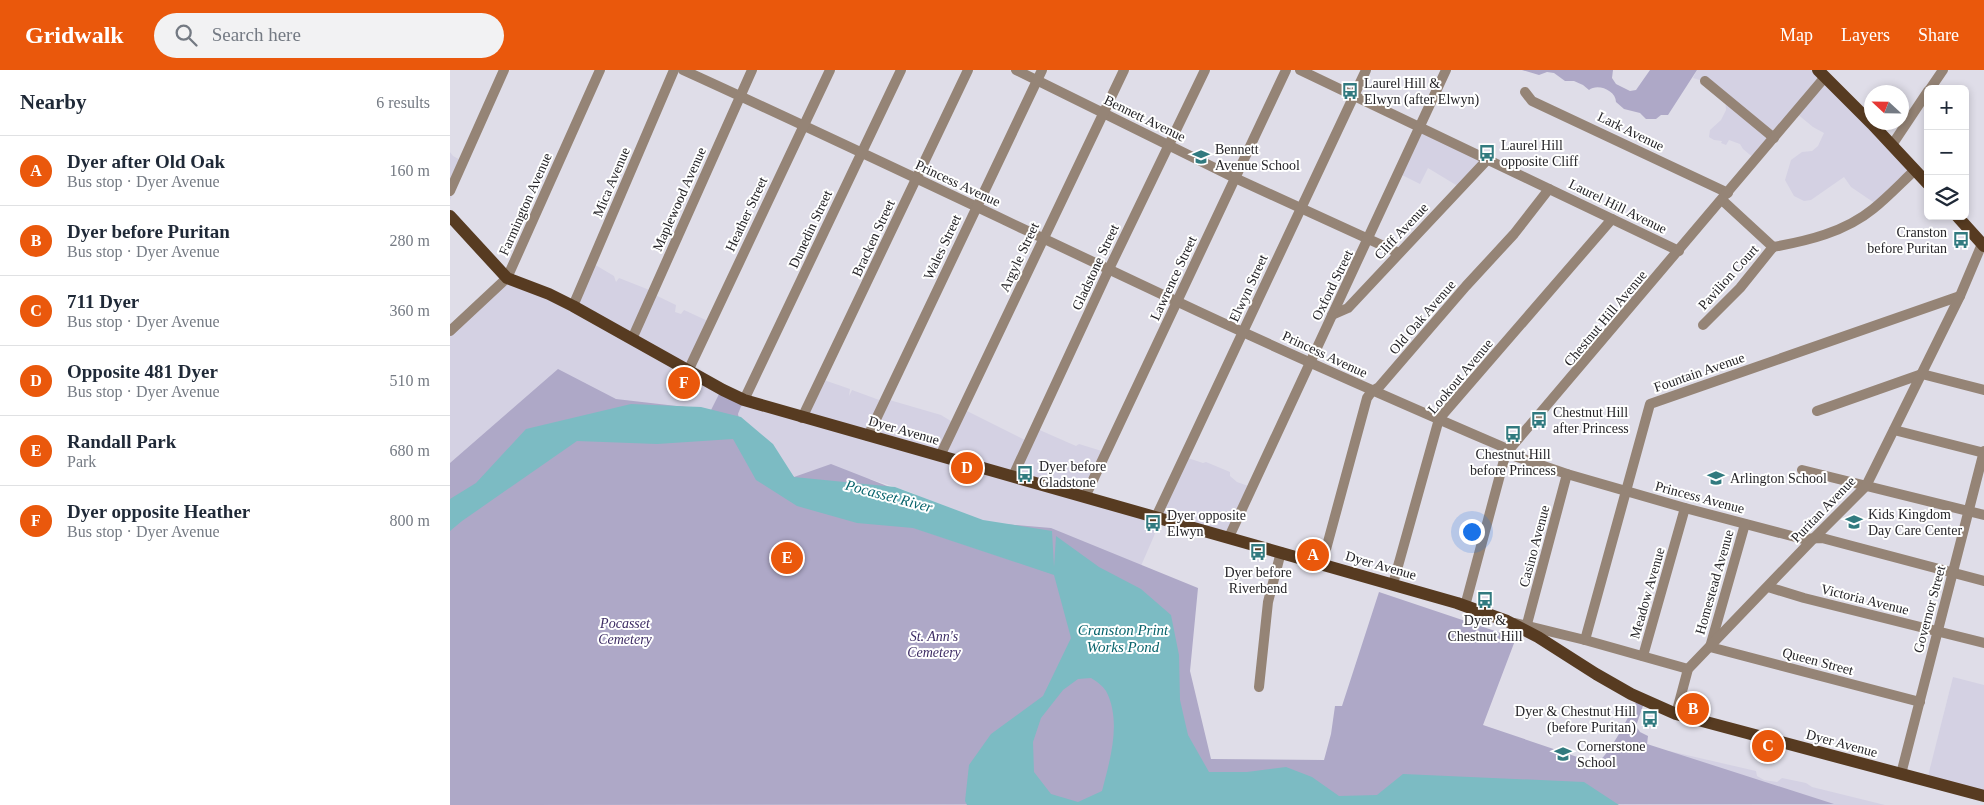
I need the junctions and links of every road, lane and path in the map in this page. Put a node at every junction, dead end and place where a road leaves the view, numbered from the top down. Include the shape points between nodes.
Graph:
1 (504, 70) edge
2 (600, 70) edge
3 (674, 70) edge
4 (683, 70) edge
5 (752, 70) edge
6 (830, 70) edge
7 (900, 70) edge
8 (968, 70) edge
9 (1016, 70) edge
10 (1124, 70) edge
11 (1205, 70) edge
12 (1286, 70) edge
13 (1300, 70) edge
14 (1366, 70) edge
15 (1446, 70) edge
16 (1943, 70) edge
17 (1822, 74) edge
18 (1040, 75) edge
19 (1705, 82) dead end
20 (1932, 85) edge
21 (1525, 92) dead end
22 (740, 96) junction
23 (1354, 96) junction
24 (1924, 97) edge
25 (1103, 114) junction
26 (803, 125) junction
27 (1420, 127) junction
28 (1774, 138) junction
29 (1892, 145) junction
30 (1169, 146) junction
31 (861, 153) junction
32 (1487, 160) junction
33 (1915, 170) junction
34 (916, 178) junction
35 (1235, 178) junction
36 (1924, 180) edge
37 (1549, 189) junction
38 (450, 191) edge
39 (1725, 197) junction
40 (977, 207) junction
41 (1301, 208) junction
42 (1612, 219) junction
43 (1961, 220) edge
44 (452, 221) edge
45 (1044, 238) junction
46 (1369, 240) junction
47 (1983, 245) edge
48 (1773, 247) junction
49 (1680, 251) junction
50 (1399, 253) junction
51 (1109, 269) junction
52 (507, 278) junction
53 (1960, 296) junction
54 (1177, 302) junction
55 (573, 306) junction
56 (1332, 315) junction
57 (1703, 325) dead end
58 (450, 331) edge
59 (1243, 331) junction
60 (632, 339) junction
61 (1310, 363) junction
62 (688, 371) junction
63 (1922, 374) junction
64 (1984, 390) edge
65 (1372, 391) junction
66 (744, 400) junction
67 (1817, 411) dead end
68 (802, 418) junction
69 (1438, 419) junction
70 (1894, 430) junction
71 (868, 436) junction
72 (1508, 451) junction
73 (1984, 453) edge
74 (940, 456) junction
75 (1802, 470) dead end
76 (1567, 474) junction
77 (1013, 476) junction
78 (1866, 486) junction
79 (1625, 491) junction
80 (1085, 498) junction
81 (1685, 508) junction
82 (1969, 511) junction
83 (1984, 515) edge
84 (1156, 517) junction
85 (1745, 524) junction
86 (1228, 538) junction
87 (1813, 538) junction
88 (1281, 552) junction
89 (1322, 564) junction
90 (1953, 574) junction
91 (1984, 581) edge
92 (1393, 584) junction
93 (1768, 587) junction
94 (1465, 606) junction
95 (1507, 621) junction
96 (1527, 624) junction
97 (1938, 631) junction
98 (1585, 640) junction
99 (1984, 643) edge
100 (1710, 647) junction
101 (1643, 656) junction
102 (1688, 669) junction
103 (1259, 686) dead end
104 (1920, 702) junction
105 (1676, 714) junction
106 (1901, 774) junction
107 (1984, 796) edge

1 - 38 street
2 - 52 street, Farmington Avenue
3 - 55 street, Mica Avenue
4 - 22 street, Princess Avenue
5 - 22 street, Maplewood Avenue
6 - 26 street, Heather Street
7 - 31 street, Dunedin Street
8 - 34 street, Bracken Street
9 - 18 street, Bennett Avenue
10 - 25 street, Argyle Street
11 - 30 street, Gladstone Street
12 - 35 street, Lawrence Street
13 - 23 street, Laurel Hill Avenue
14 - 23 street, Elwyn Street
15 - 27 street, Oxford Street
16 - 20 street
17 - 28 street, Chestnut Hill Avenue
17 - 29 main road
18 - 25 street, Bennett Avenue
18 - 40 street, Wales Street
19 - 28 street
21 - 39 street, Lark Avenue via 1532,101
22 - 26 street, Princess Avenue
22 - 60 street, Maplewood Avenue
23 - 27 street, Laurel Hill Avenue
23 - 41 street, Elwyn Street
24 - 29 street
25 - 30 street, Bennett Avenue
25 - 45 street, Argyle Street
26 - 31 street, Princess Avenue
26 - 62 street, Heather Street
27 - 32 street, Laurel Hill Avenue
27 - 46 street, Oxford Street
28 - 39 street, Chestnut Hill Avenue
29 - 33 main road
30 - 35 street, Bennett Avenue
30 - 51 street, Gladstone Street
31 - 34 street, Princess Avenue
31 - 66 street, Dunedin Street
32 - 37 street, Laurel Hill Avenue
32 - 50 street, Cliff Avenue
33 - 36 main road
33 - 48 street via 1872,210 1848,225 1804,242
34 - 40 street, Princess Avenue
34 - 68 street, Bracken Street
35 - 41 street, Bennett Avenue
35 - 54 street, Lawrence Street
37 - 42 street, Laurel Hill Avenue
37 - 65 street, Old Oak Avenue via 1514,234 1379,387
39 - 48 street, Lark Avenue
39 - 49 street, Chestnut Hill Avenue
40 - 45 street, Princess Avenue
40 - 71 street, Wales Street
41 - 46 street, Bennett Avenue
41 - 59 street, Elwyn Street
42 - 49 street, Laurel Hill Avenue
42 - 69 street, Lookout Avenue
43 - 47 main road
44 - 52 main road, Dyer Avenue
45 - 51 street, Princess Avenue
45 - 74 street, Argyle Street
46 - 50 street, Bennett Avenue
46 - 56 street, Oxford Street
47 - 53 street, Puritan Avenue
48 - 57 street, Pavilion Court via 1740,288
49 - 72 street, Chestnut Hill Avenue
50 - 56 street, Cliff Avenue via 1348,308
51 - 54 street, Princess Avenue
51 - 77 street, Gladstone Street
52 - 55 main road, Dyer Avenue
52 - 58 street, Farmington Avenue
53 - 63 street, Puritan Avenue
53 - 79 street, Fountain Avenue via 1650,404
54 - 59 street, Princess Avenue
54 - 80 street, Lawrence Street
55 - 60 main road, Dyer Avenue
56 - 61 street, Oxford Street
59 - 61 street, Princess Avenue
59 - 84 street, Elwyn Street
60 - 62 main road, Dyer Avenue
61 - 65 street, Princess Avenue
61 - 86 street, Oxford Street
62 - 66 main road, Dyer Avenue
63 - 64 street
63 - 67 street
63 - 70 street, Puritan Avenue
65 - 69 street, Princess Avenue
65 - 89 street, Old Oak Avenue via 1367,398
66 - 68 main road, Dyer Avenue
68 - 71 main road, Dyer Avenue
69 - 72 street, Princess Avenue
69 - 92 street, Lookout Avenue
70 - 73 street
70 - 78 street, Puritan Avenue
71 - 74 main road, Dyer Avenue
72 - 76 street, Princess Avenue
72 - 94 street, Chestnut Hill Avenue
73 - 82 street, Governor Street
74 - 77 main road, Dyer Avenue
75 - 78 street
76 - 79 street, Princess Avenue
76 - 96 street, Casino Avenue
77 - 80 main road, Dyer Avenue
78 - 82 street
78 - 87 street, Puritan Avenue
79 - 81 street, Princess Avenue
79 - 98 street, Fountain Avenue
80 - 84 main road, Dyer Avenue
81 - 85 street, Princess Avenue
81 - 101 street, Meadow Avenue
82 - 83 street
82 - 90 street, Governor Street
84 - 86 main road, Dyer Avenue
85 - 87 street, Princess Avenue via 1803,539
85 - 100 street, Homestead Avenue
86 - 88 main road, Dyer Avenue
87 - 90 street, Princess Avenue
87 - 93 street, Puritan Avenue
88 - 89 main road, Dyer Avenue
88 - 103 street via 1268,602
89 - 92 main road, Dyer Avenue
90 - 91 street, Princess Avenue
90 - 97 street, Governor Street
92 - 94 main road, Dyer Avenue
93 - 97 street, Victoria Avenue
93 - 100 street, Puritan Avenue
94 - 95 main road, Dyer Avenue
95 - 96 street, Dyer Avenue
95 - 105 main road, Dyer Avenue via 1631,694
96 - 98 street, Dyer Avenue
97 - 99 street, Victoria Avenue
97 - 104 street, Governor Street
98 - 101 street, Meadow Avenue
100 - 102 street, Puritan Avenue
100 - 104 street, Queen Street
101 - 102 street
102 - 105 street
104 - 106 street, Governor Street
105 - 106 main road, Dyer Avenue
106 - 107 main road, Dyer Avenue

